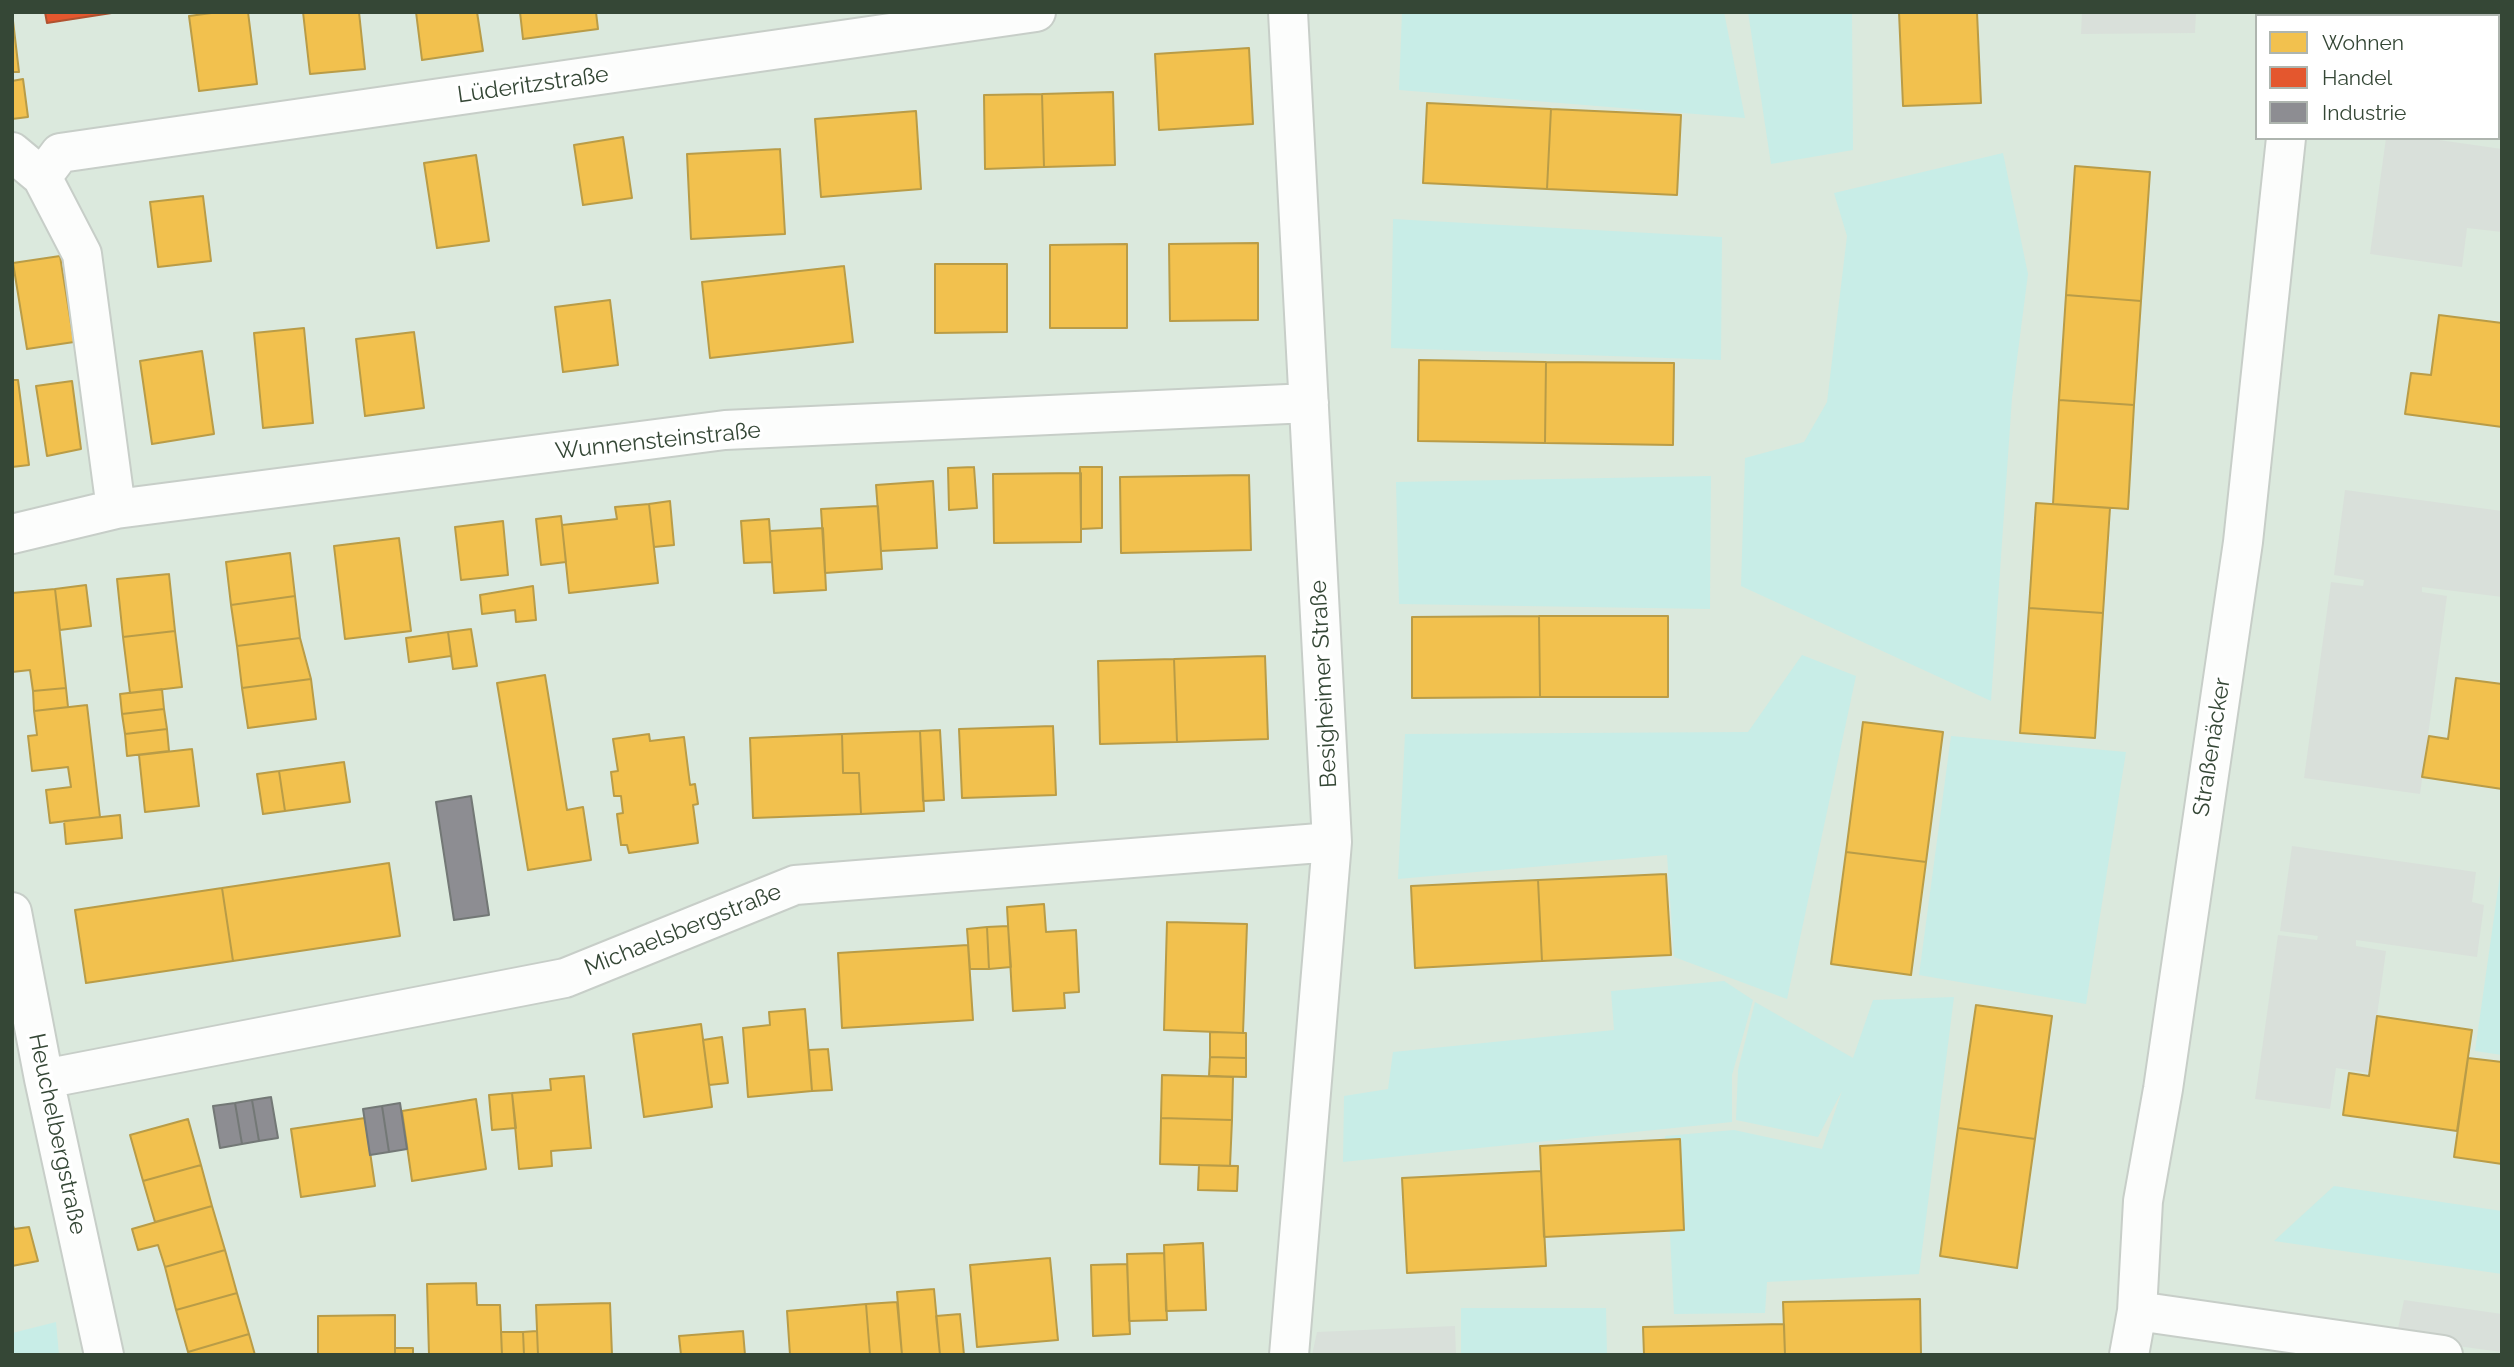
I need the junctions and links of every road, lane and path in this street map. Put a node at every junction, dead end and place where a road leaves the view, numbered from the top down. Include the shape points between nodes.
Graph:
1 (1036, 12) edge
2 (1288, 12) edge
3 (2286, 140) edge
4 (12, 152) edge
5 (42, 177) junction
6 (1309, 403) junction
7 (116, 509) junction
8 (12, 534) edge
9 (1332, 842) junction
10 (12, 912) edge
11 (44, 1079) junction
12 (2137, 1311) junction
13 (104, 1355) edge
14 (1289, 1355) edge
15 (2129, 1355) edge
16 (2443, 1355) edge

1 - 5 street, Lüderitzstraße via 60,153
2 - 6 street, Besigheimer Straße
3 - 12 street, Straßenäcker via 2243,542 2143,1201
4 - 5 street
5 - 7 street via 85,267
6 - 7 street, Wunnensteinstraße via 725,430
6 - 9 street, Besigheimer Straße
7 - 8 street, Wunnensteinstraße
9 - 11 street, Michaelsbergstraße via 795,885 565,978
9 - 14 street, Besigheimer Straße
10 - 11 street, Heuchelbergstraße
11 - 13 street, Heuchelbergstraße
12 - 15 street, Straßenäcker
12 - 16 street

